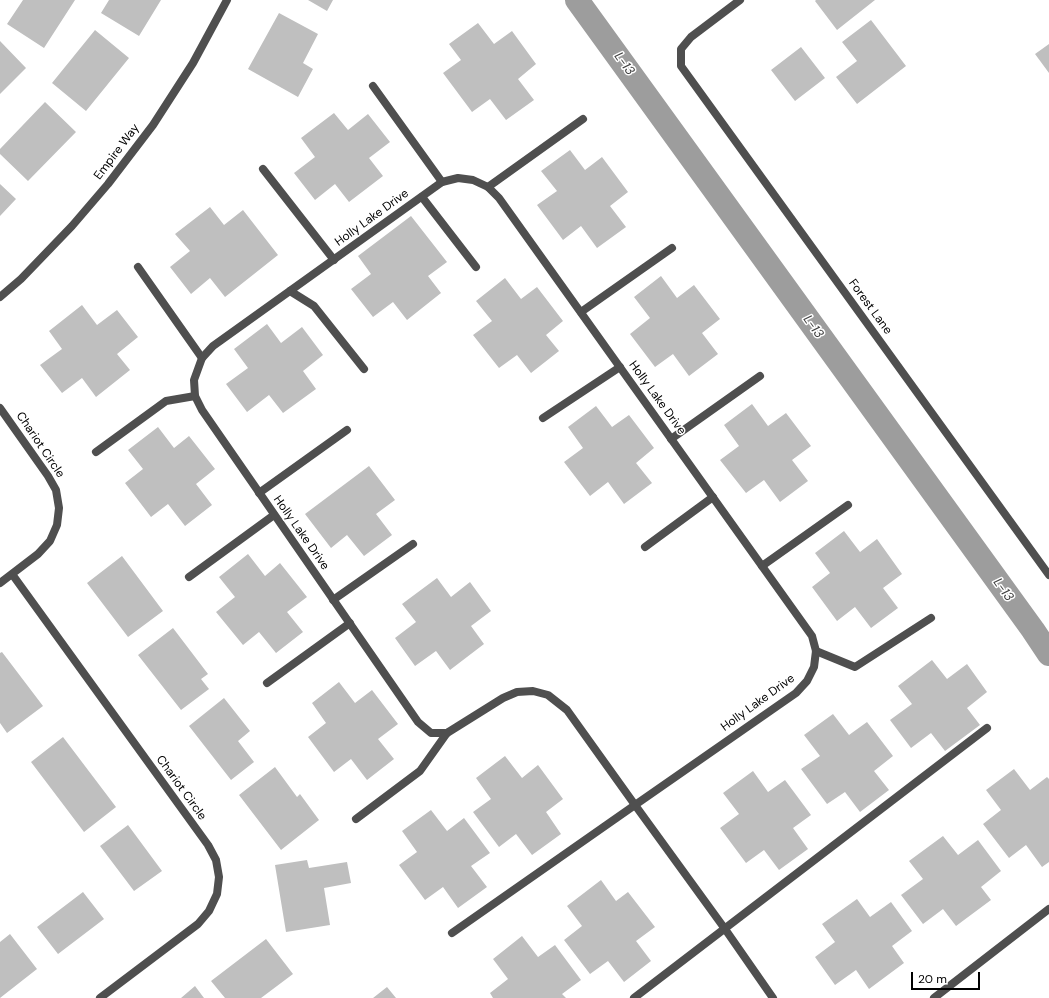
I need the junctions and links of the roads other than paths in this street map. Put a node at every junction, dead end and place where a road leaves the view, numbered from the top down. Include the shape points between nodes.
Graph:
1 (227, 0) edge
2 (740, 0) edge
3 (373, 86) dead end
4 (584, 119) dead end
5 (263, 169) dead end
6 (442, 182) junction
7 (488, 187) junction
8 (422, 197) junction
9 (672, 248) dead end
10 (334, 260) junction
11 (138, 267) dead end
12 (476, 267) dead end
13 (290, 291) junction
14 (0, 297) edge
15 (580, 312) junction
16 (202, 358) junction
17 (620, 367) junction
18 (364, 369) dead end
19 (760, 376) dead end
20 (195, 396) junction
21 (0, 408) edge
22 (543, 418) dead end
23 (347, 430) dead end
24 (672, 439) junction
25 (96, 452) dead end
26 (259, 493) junction
27 (713, 497) junction
28 (848, 505) dead end
29 (274, 515) junction
30 (413, 544) dead end
31 (645, 547) dead end
32 (762, 566) junction
33 (12, 574) junction
34 (1049, 575) edge
35 (189, 577) dead end
36 (0, 583) edge
37 (333, 600) junction
38 (931, 618) dead end
39 (350, 623) junction
40 (816, 651) junction
41 (267, 683) dead end
42 (987, 728) dead end
43 (447, 733) junction
44 (635, 805) junction
45 (356, 819) dead end
46 (1049, 909) edge
47 (725, 929) junction
48 (452, 933) dead end
49 (100, 998) edge
50 (634, 998) edge
51 (772, 998) edge
52 (934, 998) edge

1 - 14 street, Empire Way via 193,62 157,119 108,184 72,226
2 - 34 street, Forest Lane via 690,36 681,49 681,66
3 - 6 street
4 - 7 street
5 - 10 street
6 - 7 street, Holly Lake Drive via 458,178 473,180
6 - 8 street, Holly Lake Drive
7 - 15 street, Holly Lake Drive via 499,198
8 - 10 street, Holly Lake Drive
8 - 12 street
9 - 15 street
10 - 13 street, Holly Lake Drive
11 - 16 street
13 - 16 street, Holly Lake Drive via 213,346
13 - 18 street via 314,306
15 - 17 street, Holly Lake Drive
16 - 20 street, Holly Lake Drive via 194,380
17 - 22 street
17 - 24 street, Holly Lake Drive
19 - 24 street
20 - 25 street via 166,401
20 - 26 street, Holly Lake Drive
21 - 33 street, Chariot Circle via 48,476 56,490 59,508 57,525 50,541
23 - 26 street
24 - 27 street, Holly Lake Drive
26 - 29 street, Holly Lake Drive
27 - 31 street
27 - 32 street, Holly Lake Drive
28 - 32 street
29 - 35 street
29 - 37 street, Holly Lake Drive
30 - 37 street
32 - 40 street, Holly Lake Drive via 812,636
33 - 36 street, Chariot Circle
33 - 49 street, Chariot Circle via 216,860 219,877 217,894 209,911 198,924
37 - 39 street, Holly Lake Drive
38 - 40 street via 856,667
39 - 41 street
39 - 43 street, Holly Lake Drive via 418,722 431,733
40 - 44 street, Holly Lake Drive via 814,667 807,681 796,693
42 - 47 street
43 - 44 street via 517,692 533,691 548,695 567,710
43 - 45 street via 420,771
44 - 47 street
44 - 48 street, Holly Lake Drive
46 - 52 street
47 - 50 street
47 - 51 street

